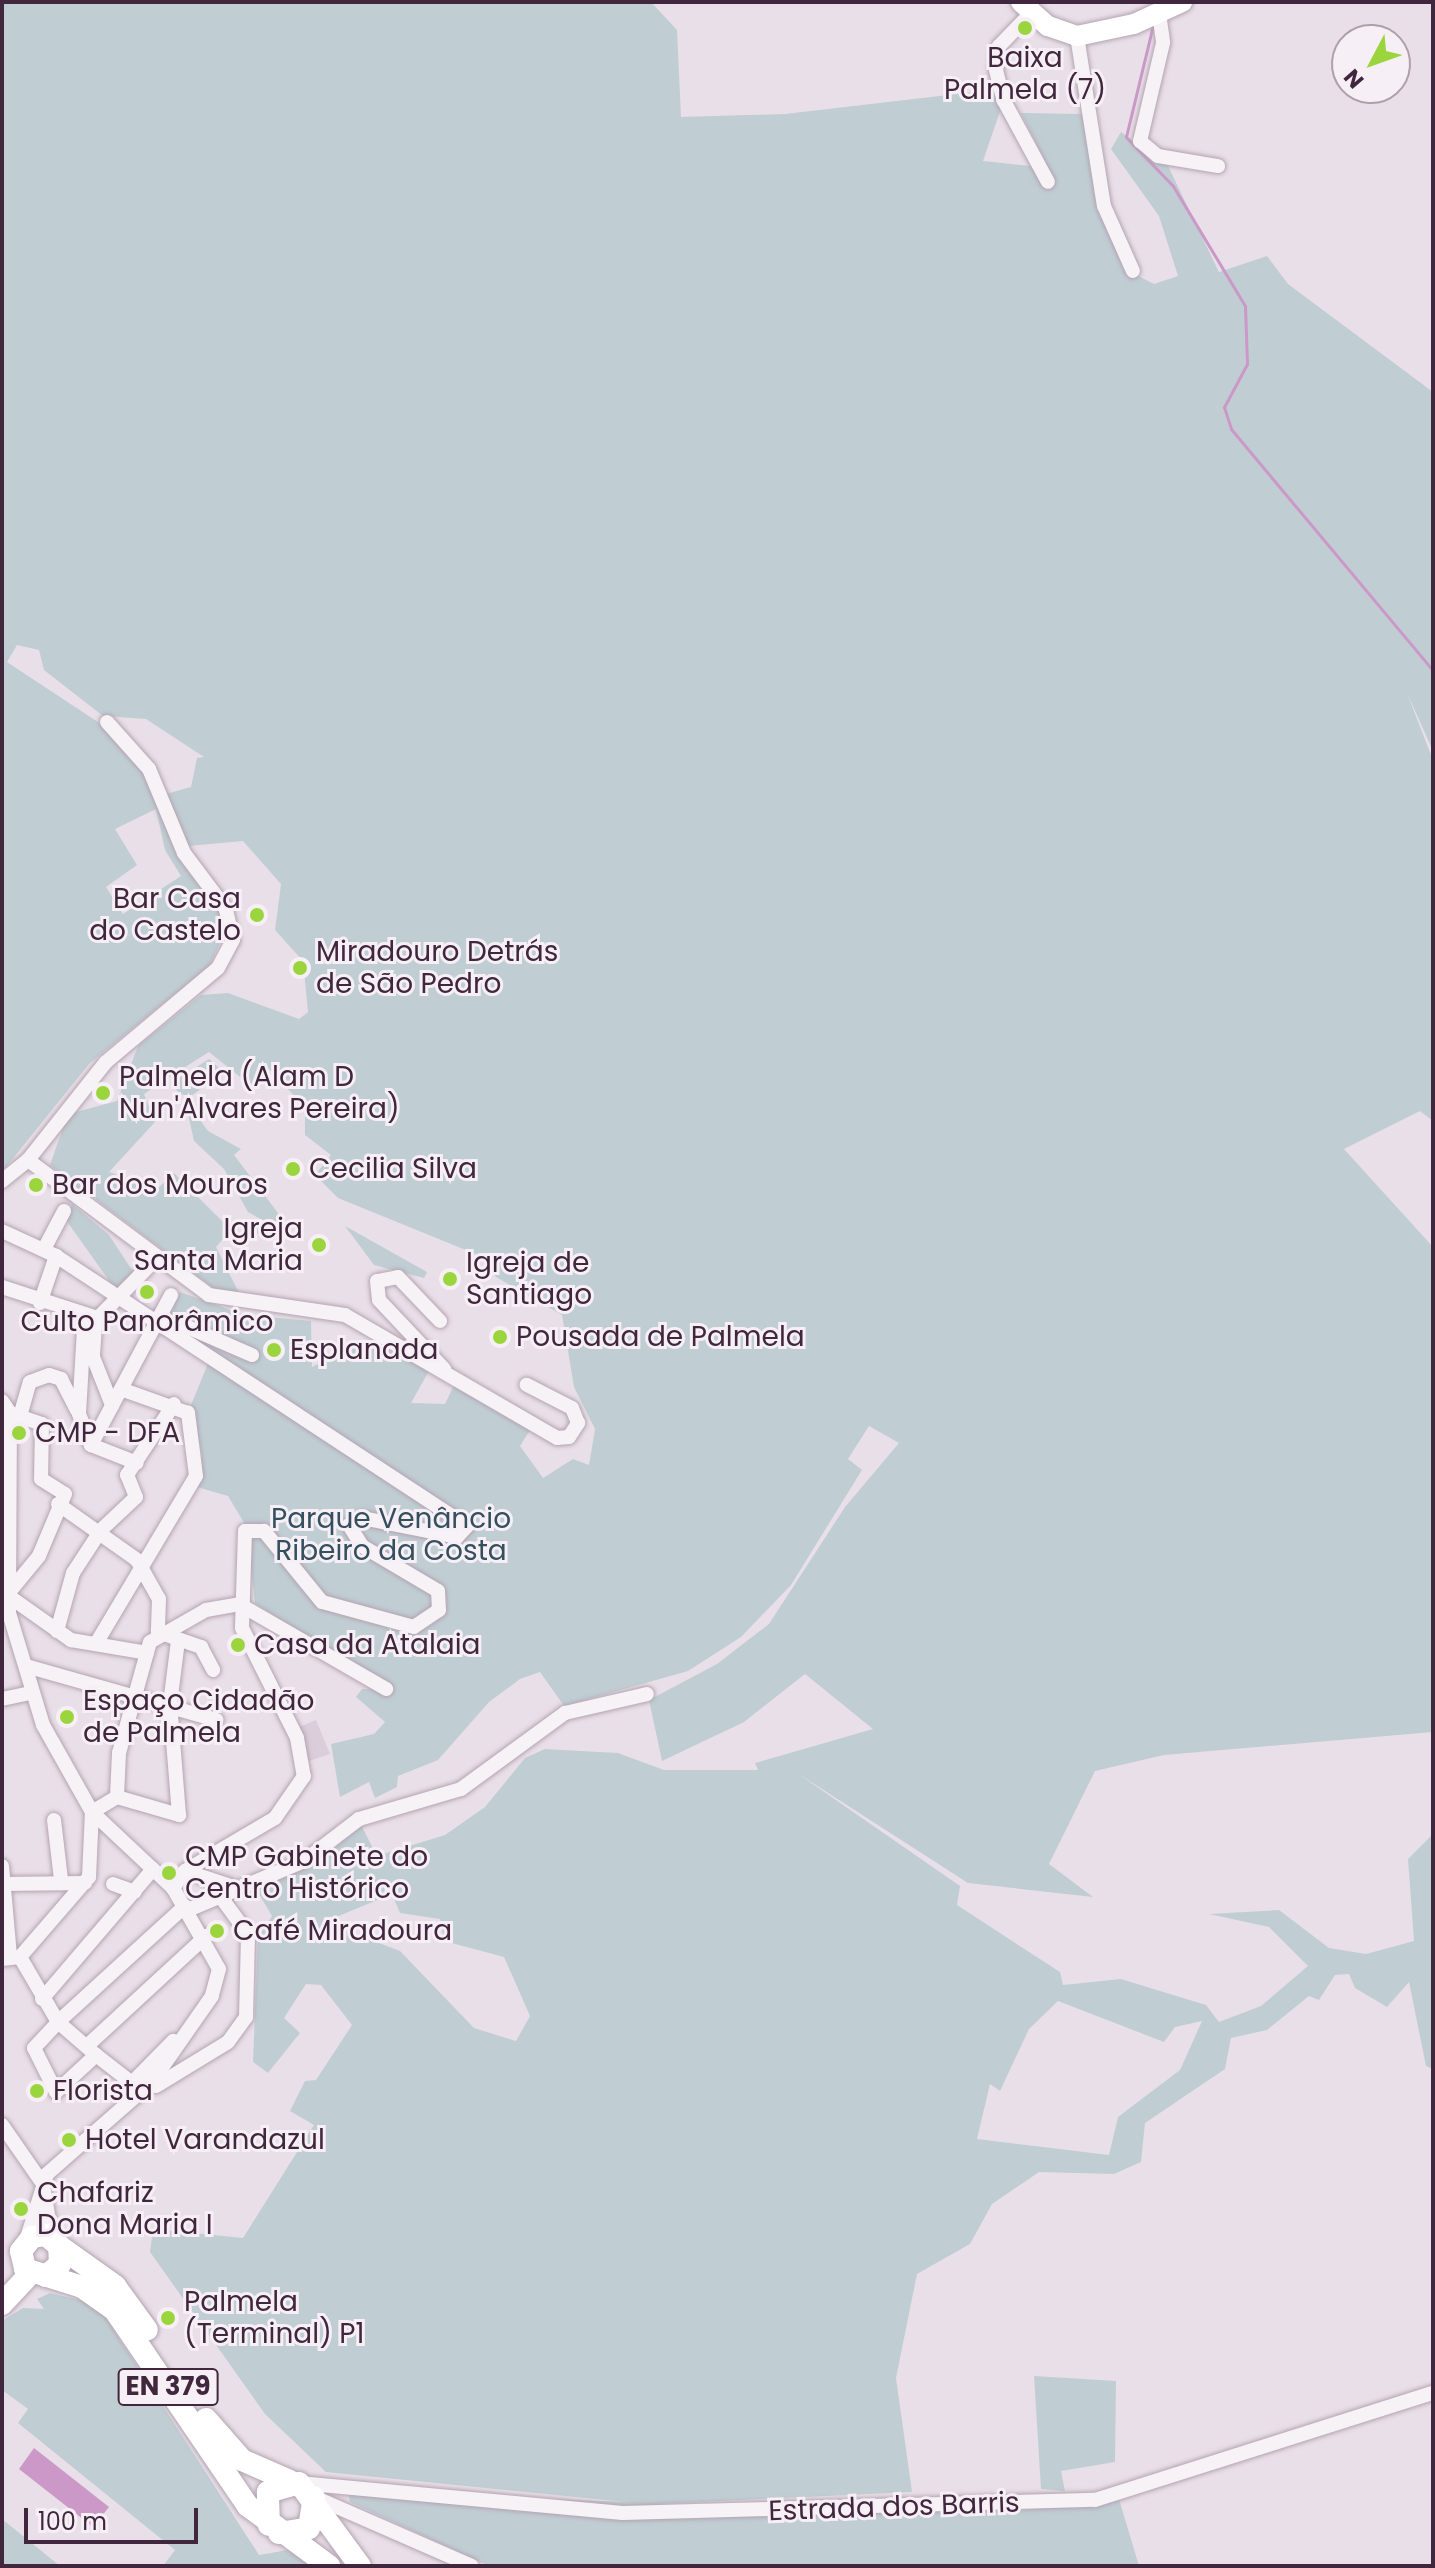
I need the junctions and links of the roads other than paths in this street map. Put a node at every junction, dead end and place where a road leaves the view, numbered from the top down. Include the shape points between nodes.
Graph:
1 (1182, 2) edge
2 (1026, 8) edge
3 (1159, 13) junction
4 (1077, 36) junction
5 (1218, 166) dead end
6 (1048, 182) dead end
7 (1133, 271) dead end
8 (107, 722) dead end
9 (28, 1160) junction
10 (2, 1181) edge
11 (64, 1211) dead end
12 (2, 1231) edge
13 (50, 1252) junction
14 (148, 1267) dead end
15 (2, 1287) edge
16 (171, 1295) dead end
17 (119, 1300) junction
18 (40, 1303) junction
19 (98, 1318) junction
20 (440, 1321) dead end
21 (154, 1324) junction
22 (252, 1355) dead end
23 (453, 1378) junction
24 (527, 1385) dead end
25 (121, 1389) junction
26 (174, 1404) junction
27 (112, 1405) junction
28 (9, 1409) edge
29 (79, 1414) junction
30 (91, 1445) junction
31 (137, 1463) junction
32 (62, 1499) junction
33 (101, 1530) junction
34 (144, 1570) junction
35 (10, 1594) junction
36 (239, 1604) junction
37 (57, 1631) junction
38 (158, 1632) junction
39 (178, 1641) junction
40 (97, 1642) junction
41 (147, 1653) junction
42 (26, 1666) junction
43 (213, 1670) dead end
44 (386, 1689) dead end
45 (31, 1693) junction
46 (647, 1694) dead end
47 (134, 1696) junction
48 (2, 1699) edge
49 (170, 1704) junction
50 (217, 1720) dead end
51 (117, 1797) junction
52 (92, 1812) junction
53 (54, 1820) dead end
54 (2, 1866) edge
55 (153, 1869) junction
56 (185, 1871) junction
57 (61, 1880) junction
58 (85, 1883) junction
59 (3, 1884) edge
60 (113, 1884) dead end
61 (173, 1888) junction
62 (237, 1888) junction
63 (135, 1892) junction
64 (220, 1896) junction
65 (186, 1908) junction
66 (206, 1936) junction
67 (11, 1957) edge
68 (42, 1999) junction
69 (58, 2022) junction
70 (194, 2022) junction
71 (92, 2050) junction
72 (136, 2100) junction
73 (2, 2125) edge
74 (43, 2184) junction
75 (56, 2242) junction
76 (16, 2249) edge
77 (38, 2275) junction
78 (2, 2304) edge
79 (1433, 2393) edge
80 (304, 2489) junction
81 (274, 2529) junction
82 (329, 2566) edge
83 (360, 2566) edge
84 (472, 2566) edge

1 - 3 street
2 - 4 street
2 - 6 street via 999,46 996,70 1004,101
3 - 4 street
3 - 5 street via 1163,43 1140,141 1158,156
4 - 7 street via 1104,206
8 - 9 street via 149,769 184,853 234,927 218,968 96,1072
9 - 10 street
9 - 23 street via 209,1295 326,1308
11 - 13 street
12 - 13 street
13 - 17 street
13 - 18 street
14 - 17 street
15 - 18 street
16 - 21 street
17 - 19 street
17 - 21 street
18 - 19 street
19 - 27 street via 93,1357
19 - 29 street via 84,1329
20 - 23 street via 398,1277 377,1281 379,1300
21 - 22 street via 176,1322
21 - 25 street
21 - 36 street via 467,1526 457,1537 363,1518 349,1525 355,1540 390,1566 438,1591 439,1610 414,1627 322,1602 259,1528 245,1531 242,1541
23 - 24 street via 557,1438 569,1437 578,1423 572,1408
25 - 26 street
25 - 27 street
26 - 31 street
26 - 34 street via 193,1422 196,1476
27 - 30 street
28 - 29 street via 30,1382 49,1375 61,1379
28 - 32 street via 42,1424 41,1479
28 - 35 street
29 - 30 street
30 - 31 street
31 - 33 street via 127,1475 136,1497
32 - 33 street
32 - 35 street via 39,1556
33 - 34 street
33 - 37 street via 73,1573
34 - 38 street via 159,1599
34 - 40 street
35 - 37 street
35 - 42 street
36 - 38 street via 206,1610
36 - 44 street
36 - 56 street via 251,1655 297,1738 304,1776 275,1818
37 - 40 street
38 - 39 street
38 - 41 street
39 - 43 street via 201,1647
39 - 49 street
40 - 41 street
41 - 47 street
42 - 45 street
42 - 47 street
45 - 48 street
45 - 52 street
46 - 62 street via 565,1713 461,1789 359,1819 304,1861
47 - 49 street
47 - 51 street via 119,1753
49 - 50 street
49 - 51 street via 179,1815
51 - 52 street
52 - 55 street
52 - 58 street
53 - 57 street
54 - 59 street
55 - 61 street
55 - 63 street
56 - 61 street
56 - 62 street
57 - 58 street
57 - 59 street
58 - 67 street
59 - 67 street
60 - 63 street
61 - 65 street
62 - 64 street
63 - 68 street
64 - 65 street
64 - 72 street via 248,1934 246,2017 228,2042
65 - 66 street
65 - 69 street
66 - 70 street via 218,1983
66 - 71 street
67 - 68 street
68 - 69 street
69 - 71 street
69 - 71 street via 34,2048 56,2092
70 - 71 street via 132,2083
70 - 72 street
72 - 74 street via 70,2149
73 - 74 street
74 - 75 street
74 - 76 street
75 - 76 main road
75 - 77 main road via 60,2264
75 - 80 main road, EN 379 via 126,2298 226,2446
76 - 77 main road
77 - 78 main road
77 - 81 main road, EN 379 via 114,2309 244,2501
79 - 80 street, Estrada dos Barris via 1095,2500 623,2513 338,2485
80 - 81 main road via 266,2496
80 - 81 main road via 309,2528
80 - 83 main road, EN 379
80 - 84 street
81 - 82 main road, EN 379

